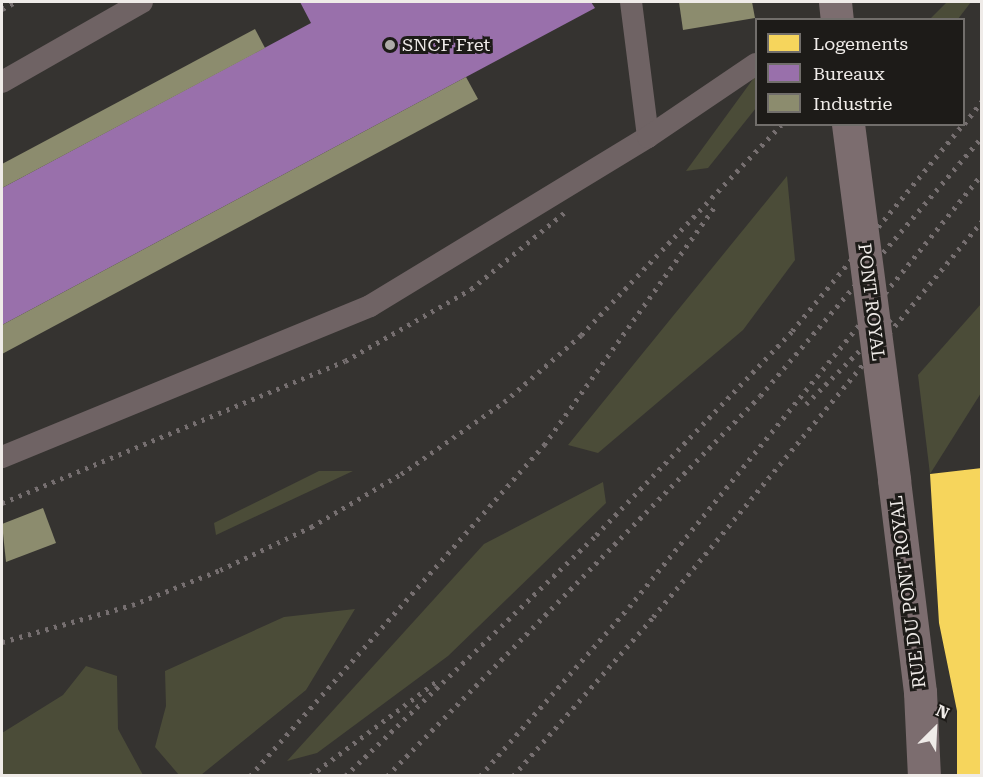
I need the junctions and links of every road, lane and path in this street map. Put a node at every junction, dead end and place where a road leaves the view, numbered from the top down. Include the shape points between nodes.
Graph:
1 (142, 2) edge
2 (632, 2) edge
3 (835, 2) edge
4 (848, 2) edge
5 (826, 18) edge
6 (837, 18) edge
7 (755, 65) edge
8 (2, 82) edge
9 (848, 126) edge
10 (648, 137) junction
11 (2, 457) edge
12 (894, 480) joint
13 (924, 776) edge

1 - 8 lane
2 - 10 lane
3 - 6 main road, bridge
4 - 5 lane
7 - 10 lane
9 - 12 main road, PONT ROYAL, bridge
10 - 11 lane via 370,306
12 - 13 main road, RUE DU PONT ROYAL via 920,692

